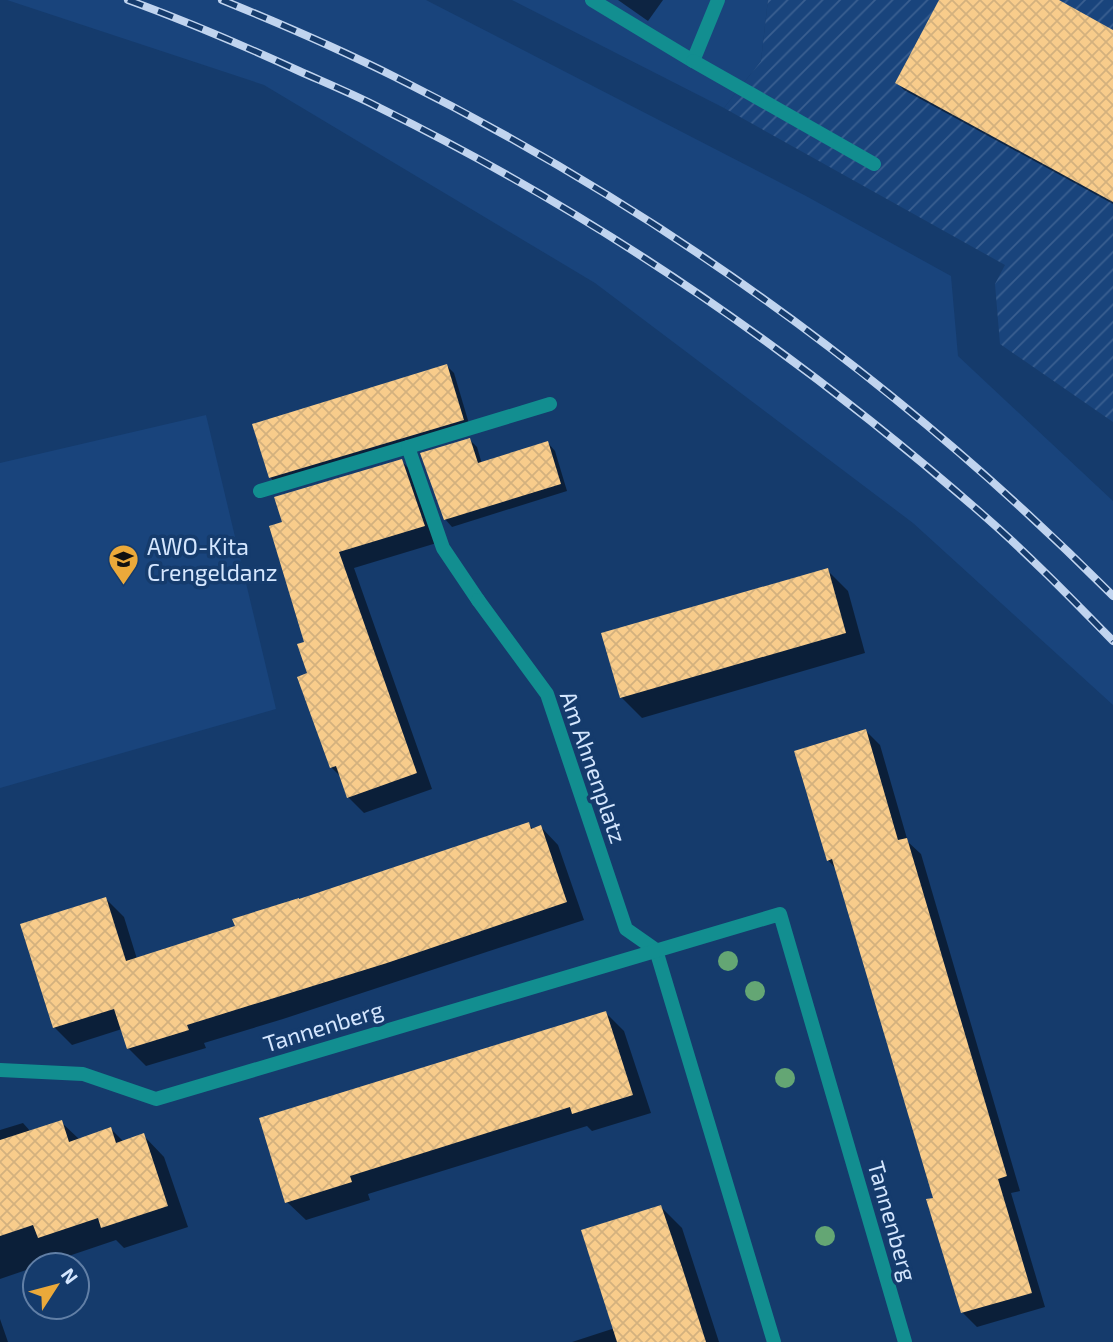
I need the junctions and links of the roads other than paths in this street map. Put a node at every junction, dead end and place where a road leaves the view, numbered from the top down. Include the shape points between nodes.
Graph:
1 (592, 0) edge
2 (718, 0) edge
3 (693, 61) junction
4 (874, 163) dead end
5 (550, 404) dead end
6 (408, 447) junction
7 (260, 491) dead end
8 (656, 950) junction
9 (0, 1070) edge
10 (774, 1342) edge
11 (905, 1342) edge

1 - 3 street
2 - 3 street
3 - 4 street
5 - 6 street
6 - 7 street
6 - 8 street, Am Ahnenplatz via 443,548 547,694 625,929
8 - 9 street, Tannenberg via 156,1099 83,1073
8 - 10 street
8 - 11 street, Tannenberg via 780,914

